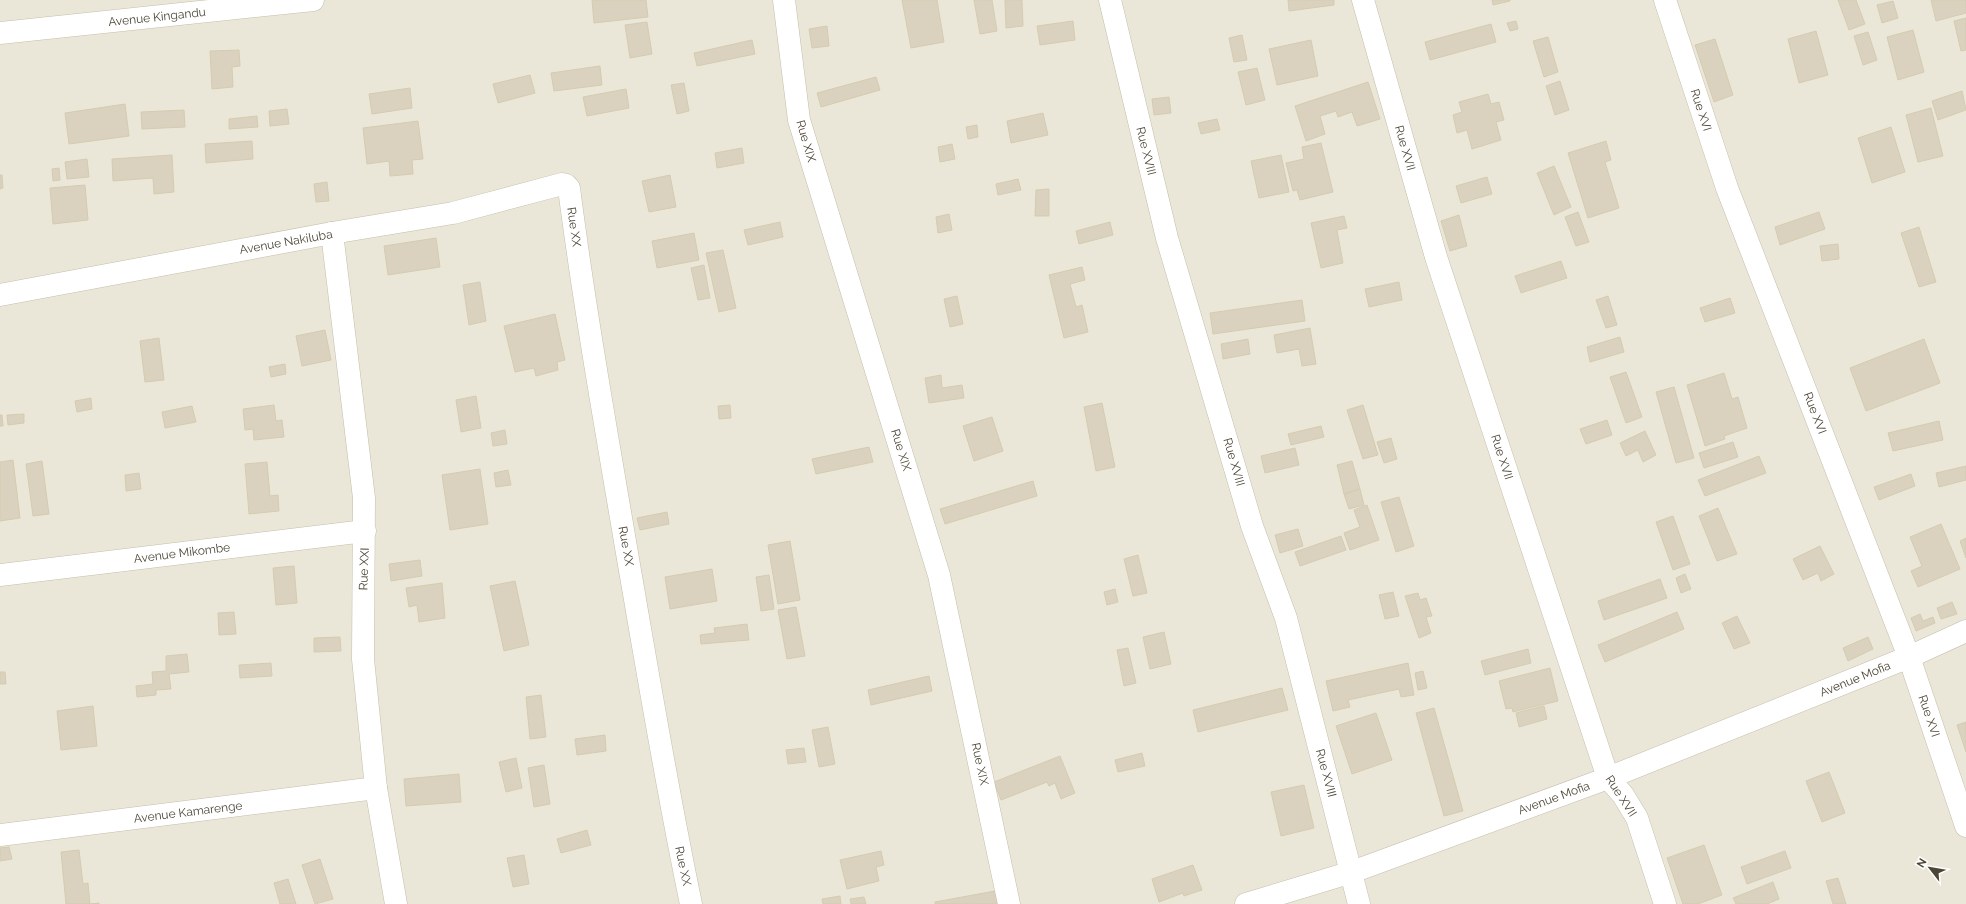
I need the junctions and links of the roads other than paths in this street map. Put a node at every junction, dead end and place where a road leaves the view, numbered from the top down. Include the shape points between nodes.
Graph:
1 (314, 0) edge
2 (784, 0) edge
3 (1363, 0) edge
4 (1665, 0) edge
5 (1112, 10) edge
6 (0, 34) edge
7 (569, 188) joint
8 (332, 233) junction
9 (0, 295) edge
10 (365, 532) junction
11 (0, 575) edge
12 (1966, 630) edge
13 (1909, 656) junction
14 (1608, 778) junction
15 (376, 788) junction
16 (1966, 826) edge
17 (0, 835) edge
18 (1352, 872) junction
19 (396, 904) edge
20 (691, 904) edge
21 (1009, 904) edge
22 (1246, 904) edge
23 (1359, 904) edge
24 (1665, 904) edge

1 - 6 street, Avenue Kingandu
2 - 21 street, Rue XIX via 799,120 939,574
3 - 14 street, Rue XVII via 1436,257
4 - 13 street, Rue XVI via 1727,188
5 - 18 street, Rue XVIII via 1167,238 1252,526 1286,618
7 - 8 street, Avenue Nakiluba via 562,184 453,213
7 - 20 street, Rue XX via 583,296 676,835
8 - 9 street, Avenue Nakiluba
8 - 10 street, Rue XXI via 364,498
10 - 11 street, Avenue Mikombe
10 - 15 street, Rue XXI via 363,659
12 - 13 street, Avenue Mofia
13 - 14 street, Avenue Mofia
13 - 16 street, Rue XVI
14 - 18 street, Avenue Mofia
14 - 24 street, Rue XVII via 1623,795 1637,818
15 - 17 street, Avenue Kamarenge
15 - 19 street, Rue XXI
18 - 22 street, Avenue Mofia
18 - 23 street, Rue XVIII

